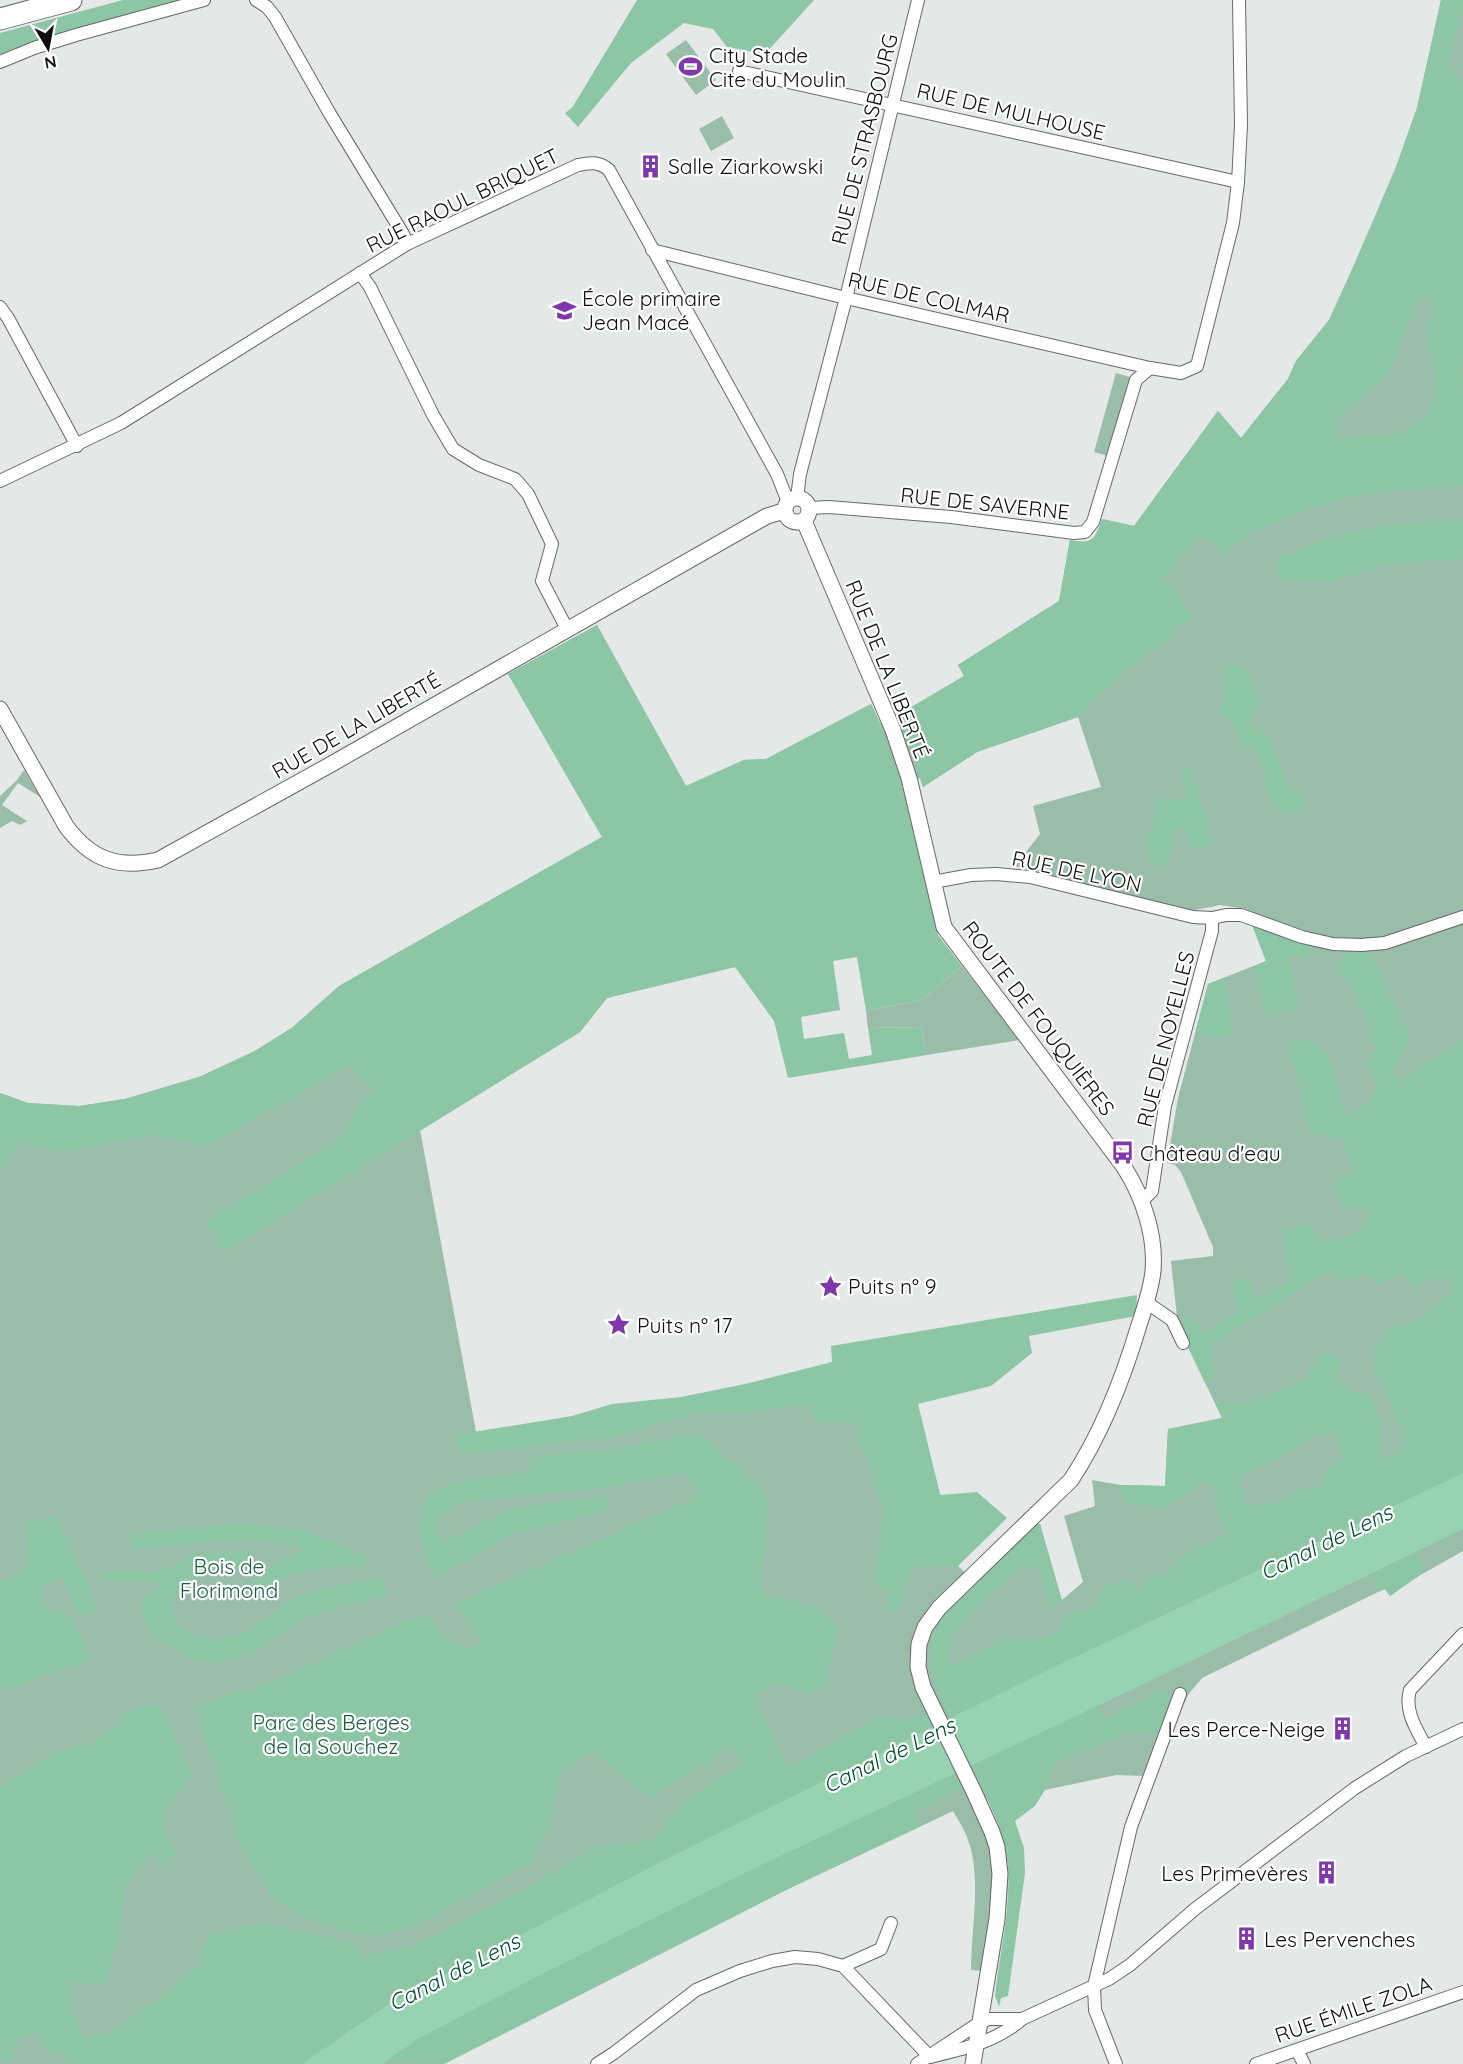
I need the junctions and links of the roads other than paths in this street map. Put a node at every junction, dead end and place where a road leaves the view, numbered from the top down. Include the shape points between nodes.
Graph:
1 (71, 0) edge
2 (204, 0) edge
3 (256, 0) edge
4 (918, 0) edge
5 (1239, 0) edge
6 (0, 19) edge
7 (0, 62) edge
8 (739, 71) dead end
9 (893, 104) junction
10 (1238, 182) junction
11 (407, 244) junction
12 (652, 250) junction
13 (360, 273) junction
14 (846, 298) junction
15 (0, 307) edge
16 (1150, 368) junction
17 (77, 446) junction
18 (778, 477) junction
19 (0, 481) edge
20 (797, 504) junction
21 (567, 629) junction
22 (0, 709) edge
23 (922, 837) joint
24 (933, 882) junction
25 (1463, 917) edge
26 (1212, 918) junction
27 (1142, 1201) junction
28 (1146, 1302) junction
29 (1183, 1343) dead end
30 (1463, 1634) edge
31 (1180, 1695) dead end
32 (1463, 1729) edge
33 (1426, 1747) junction
34 (891, 1923) dead end
35 (843, 1966) junction
36 (1094, 1986) junction
37 (1463, 1992) edge
38 (1022, 2019) junction
39 (979, 2023) junction
40 (975, 2046) junction
41 (1297, 2050) junction
42 (930, 2057) junction
43 (597, 2064) edge
44 (918, 2064) edge
45 (973, 2064) edge
46 (1116, 2064) edge
47 (1256, 2064) edge
48 (1304, 2064) edge

1 - 6 highway
2 - 7 street via 76,35
3 - 11 street via 275,17
4 - 9 street, RUE DE STRASBOURG
5 - 10 street
8 - 9 street, RUE DE MULHOUSE
9 - 10 street, RUE DE MULHOUSE
9 - 14 street, RUE DE STRASBOURG
10 - 16 street, RUE DE COLMAR via 1233,223 1197,366 1181,373
11 - 12 street, RUE RAOUL BRIQUET via 578,165 595,162 609,170
11 - 13 street, RUE RAOUL BRIQUET
12 - 14 street, RUE DE COLMAR
12 - 18 street, RUE RAOUL BRIQUET
13 - 17 street, RUE RAOUL BRIQUET via 121,423
13 - 21 street via 453,448 479,465 515,479 528,494 552,544 542,581
14 - 16 street, RUE DE COLMAR
14 - 20 street, RUE DE STRASBOURG
15 - 17 street
16 - 20 street, RUE DE SAVERNE via 1136,380 1093,522 1085,532
17 - 19 street, RUE RAOUL BRIQUET
18 - 20 street, RUE RAOUL BRIQUET
18 - 20 street
20 - 21 street, RUE DE LA LIBERTÉ via 767,516
20 - 23 street, RUE DE LA LIBERTÉ via 893,730
21 - 22 street, RUE DE LA LIBERTÉ via 189,844 158,860 135,864 110,860 78,842
23 - 24 street, ROUTE DE FOUQUIÈRES
24 - 26 street, RUE DE LYON via 971,875 1030,877 1192,917
24 - 27 street, ROUTE DE FOUQUIÈRES via 948,935 1124,1167
25 - 26 street, RUE DE LYON via 1385,943 1361,945 1302,937 1241,915
26 - 27 street, RUE DE NOYELLES via 1212,931 1165,1106 1152,1191
27 - 28 street, ROUTE DE FOUQUIÈRES via 1152,1244
28 - 29 street via 1172,1320
28 - 39 street, ROUTE DE FOUQUIÈRES via 1106,1416 1071,1480 947,1600 925,1628 919,1644 918,1667 923,1687 994,1840 1000,1874 997,1919
30 - 33 street via 1410,1690 1408,1712
31 - 36 street via 1131,1827
32 - 33 street
33 - 36 street via 1355,1788 1195,1909 1130,1965
34 - 35 street via 881,1949
35 - 42 street
35 - 43 street via 795,1957 740,1971 696,1990
36 - 38 street
36 - 46 street via 1095,2010
37 - 41 street, RUE ÉMILE ZOLA
38 - 39 street via 989,2019
38 - 40 street
39 - 40 street
39 - 42 street
40 - 42 street
40 - 45 street
41 - 47 street, RUE ÉMILE ZOLA
41 - 48 street
42 - 44 street

